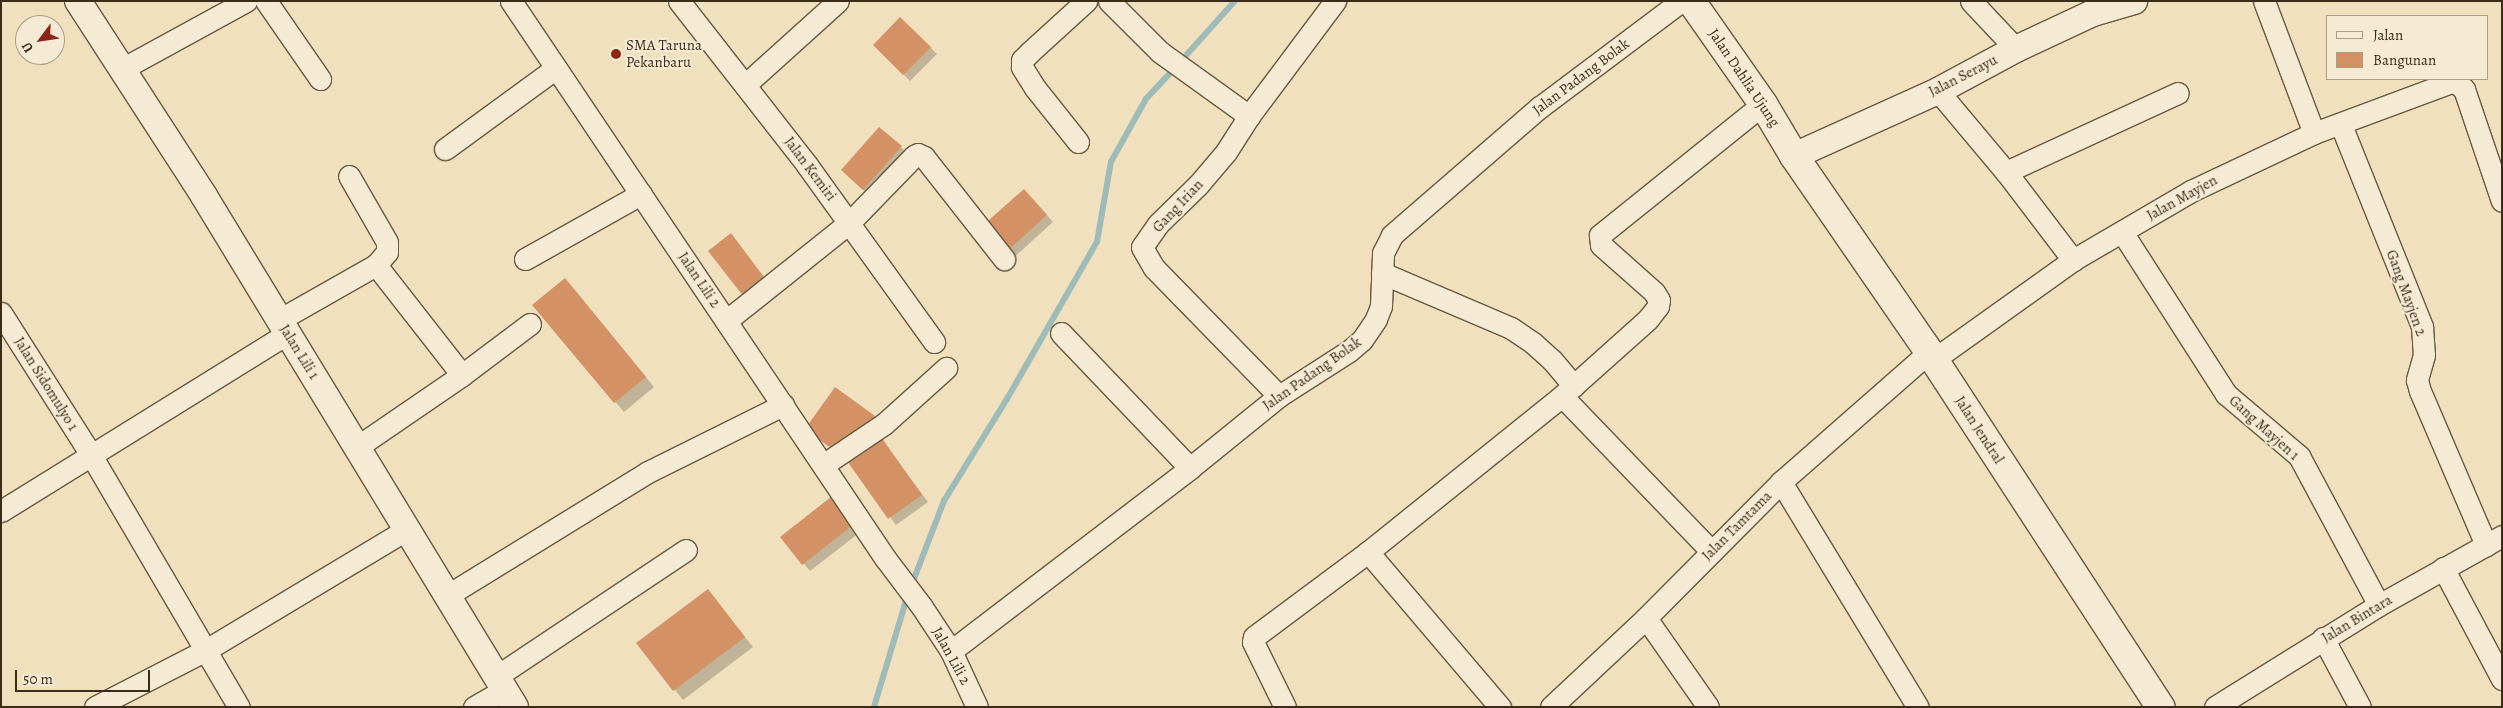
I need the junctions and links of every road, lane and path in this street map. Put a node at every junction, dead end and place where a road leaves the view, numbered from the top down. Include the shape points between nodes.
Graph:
1 (78, 1) edge
2 (246, 1) edge
3 (266, 1) edge
4 (511, 1) edge
5 (679, 1) edge
6 (838, 1) edge
7 (1086, 1) edge
8 (1108, 1) edge
9 (1335, 1) edge
10 (1681, 1) edge
11 (1691, 1) edge
12 (1971, 1) edge
13 (2134, 1) edge
14 (2264, 1) edge
15 (2016, 49) junction
16 (556, 68) junction
17 (120, 70) junction
18 (320, 79) dead end
19 (745, 84) junction
20 (1938, 91) junction
21 (2178, 93) dead end
22 (1763, 104) junction
23 (1249, 116) junction
24 (2341, 125) junction
25 (2314, 133) junction
26 (1078, 142) dead end
27 (445, 150) dead end
28 (1794, 156) junction
29 (2006, 172) junction
30 (349, 176) dead end
31 (641, 194) junction
32 (2502, 201) edge
33 (850, 222) junction
34 (2122, 232) junction
35 (1004, 258) dead end
36 (525, 259) dead end
37 (2073, 260) junction
38 (376, 265) junction
39 (1382, 273) junction
40 (1, 313) edge
41 (726, 321) junction
42 (530, 324) dead end
43 (283, 326) junction
44 (1061, 333) dead end
45 (934, 342) dead end
46 (1931, 356) junction
47 (946, 368) dead end
48 (462, 375) junction
49 (1568, 391) junction
50 (1279, 396) junction
51 (783, 405) junction
52 (357, 447) junction
53 (91, 455) junction
54 (823, 465) junction
55 (1190, 468) junction
56 (1781, 482) junction
57 (1, 511) edge
58 (407, 529) junction
59 (2494, 541) edge
60 (686, 550) dead end
61 (1368, 552) junction
62 (1712, 552) junction
63 (2443, 568) junction
64 (448, 596) junction
65 (2379, 605) junction
66 (1646, 618) junction
67 (2323, 638) junction
68 (206, 650) junction
69 (951, 651) junction
70 (2502, 679) edge
71 (506, 691) edge
72 (95, 707) edge
73 (239, 707) edge
74 (474, 707) edge
75 (977, 707) edge
76 (1285, 707) edge
77 (1500, 707) edge
78 (1551, 707) edge
79 (1708, 707) edge
80 (1918, 707) edge
81 (2160, 707) edge
82 (2215, 707) edge
83 (2360, 707) edge

1 - 17 street, Jalan Lili 1
2 - 17 street
3 - 18 street
4 - 16 street, Jalan Lili 2
5 - 19 street, Jalan Kemiri
6 - 19 street
7 - 26 street via 1022,60 1022,66 1045,102
8 - 23 street via 1160,52
9 - 23 street, Gang Irian
10 - 39 street, Jalan Padang Bolak via 1540,107 1392,234 1383,253
11 - 22 main road, Jalan Dahlia Ujung
12 - 15 street
13 - 15 street, Jalan Serayu via 2093,13
14 - 25 street
15 - 20 street, Jalan Serayu
16 - 27 street
16 - 31 street, Jalan Lili 2
17 - 43 street, Jalan Lili 1 via 204,196
19 - 33 street, Jalan Kemiri
20 - 28 street, Jalan Serayu
20 - 29 street
21 - 29 street
22 - 28 main road, Jalan Dahlia Ujung
22 - 49 street via 1600,235 1602,244 1654,292 1659,300 1658,306 1648,319
23 - 50 street, Gang Irian via 1226,152 1158,224 1142,247 1154,268
24 - 25 street, Jalan Mayjen
24 - 32 street, Jalan Mayjen via 2454,81 2464,89
24 - 59 street, Gang Mayjen 2 via 2422,328 2424,356 2418,380 2420,391
25 - 34 street, Jalan Mayjen via 2191,191
28 - 46 main road, Jalan Jendral
29 - 37 street
30 - 38 street via 387,242 387,252
31 - 36 street
31 - 41 street, Jalan Lili 2
33 - 35 street via 918,154 924,157
33 - 41 street
33 - 45 street, Jalan Kemiri
34 - 37 street, Jalan Mayjen
34 - 65 street, Gang Mayjen 1 via 2226,394 2299,456
37 - 46 street, Jalan Mayjen
38 - 43 street
38 - 48 street
39 - 49 street via 1511,328 1546,354
39 - 50 street, Jalan Padang Bolak via 1381,306 1362,340
40 - 53 street, Jalan Sidomulyo 1
41 - 51 street, Jalan Lili 2
42 - 48 street
43 - 52 street, Jalan Lili 1
43 - 53 street
44 - 55 street
46 - 56 street, Jalan Tamtama
46 - 81 main road, Jalan Jendral
47 - 54 street via 884,424
48 - 52 street
49 - 61 street
49 - 62 street
50 - 55 street, Jalan Padang Bolak
51 - 54 street, Jalan Lili 2
51 - 64 street via 648,472
52 - 58 street, Jalan Lili 1
53 - 57 street
53 - 68 street, Jalan Sidomulyo 1
54 - 69 street, Jalan Lili 2
55 - 69 street, Jalan Padang Bolak
56 - 62 street, Jalan Tamtama
56 - 80 street
58 - 64 street, Jalan Lili 1
58 - 68 street
59 - 63 street, Jalan Bintara
60 - 71 street
61 - 76 street via 1254,637 1253,642
61 - 77 street
62 - 66 street, Jalan Tamtama
63 - 65 street, Jalan Bintara
63 - 70 street
64 - 71 street, Jalan Lili 1
65 - 67 street, Jalan Bintara
66 - 78 street, Jalan Tamtama
66 - 79 street
67 - 82 street, Jalan Bintara
67 - 83 street
68 - 72 street
68 - 73 street, Jalan Sidomulyo 1
69 - 75 street, Jalan Lili 2
71 - 74 street

